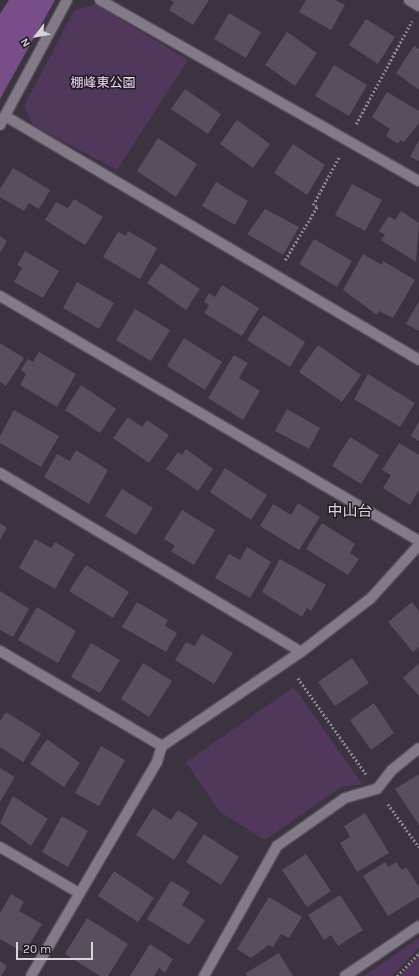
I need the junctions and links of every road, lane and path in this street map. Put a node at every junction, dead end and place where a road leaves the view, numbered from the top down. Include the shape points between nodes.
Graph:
1 (67, 0) edge
2 (100, 0) edge
3 (409, 0) edge
4 (417, 11) edge
5 (2, 121) edge
6 (347, 140) junction
7 (419, 182) edge
8 (276, 277) junction
9 (0, 296) edge
10 (419, 360) edge
11 (0, 473) edge
12 (419, 541) edge
13 (419, 545) edge
14 (0, 651) edge
15 (302, 652) junction
16 (298, 678) dead end
17 (162, 746) junction
18 (419, 748) edge
19 (377, 788) junction
20 (0, 847) edge
21 (419, 847) edge
22 (78, 893) junction
23 (419, 926) edge
24 (419, 953) edge
25 (31, 976) edge
26 (204, 976) edge
27 (345, 976) edge
28 (397, 976) edge

1 - 5 street
2 - 6 street
3 - 4 street
4 - 6 path
5 - 8 street
6 - 7 street
6 - 8 path via 313,205 317,208
8 - 10 street
9 - 12 street
11 - 15 street
13 - 15 street via 370,598
14 - 17 street
15 - 17 street
16 - 19 path
17 - 22 street via 157,762
18 - 19 street via 392,770
19 - 21 path
19 - 26 street via 345,798 277,846
20 - 22 street
22 - 25 street
23 - 27 street
24 - 28 path

